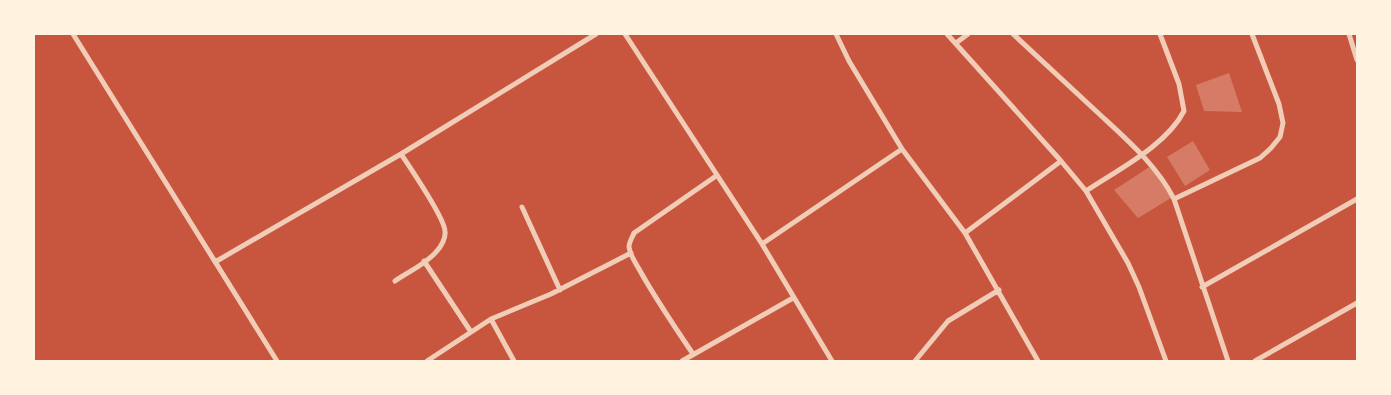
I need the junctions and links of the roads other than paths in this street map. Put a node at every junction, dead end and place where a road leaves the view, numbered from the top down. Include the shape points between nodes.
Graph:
1 (73, 34) edge
2 (596, 34) edge
3 (625, 34) edge
4 (836, 34) edge
5 (947, 34) edge
6 (968, 34) edge
7 (1013, 34) edge
8 (1160, 34) edge
9 (1252, 34) edge
10 (1348, 34) edge
11 (956, 44) junction
12 (1357, 60) edge
13 (902, 149) junction
14 (401, 154) junction
15 (1141, 154) junction
16 (1061, 161) junction
17 (716, 176) junction
18 (1086, 191) junction
19 (1174, 199) junction
20 (1357, 199) edge
21 (522, 207) dead end
22 (965, 233) junction
23 (762, 244) junction
24 (630, 253) junction
25 (424, 261) junction
26 (215, 262) junction
27 (395, 281) dead end
28 (1202, 287) junction
29 (560, 290) junction
30 (999, 290) junction
31 (793, 298) junction
32 (1357, 303) edge
33 (491, 319) junction
34 (471, 332) junction
35 (693, 354) junction
36 (277, 361) edge
37 (427, 361) edge
38 (514, 361) edge
39 (682, 361) edge
40 (832, 361) edge
41 (915, 361) edge
42 (1038, 361) edge
43 (1166, 361) edge
44 (1228, 361) edge
45 (1255, 361) edge

1 - 26 street
2 - 14 street
3 - 17 street
4 - 13 street
5 - 11 street
6 - 11 street
7 - 15 street
8 - 15 street via 1179,84 1184,108 1182,115 1160,140
9 - 19 street via 1279,104 1283,123 1280,137 1260,158
10 - 12 street
11 - 16 street
13 - 22 street
13 - 23 street
14 - 25 street via 437,211 446,233 436,252
14 - 26 street
15 - 18 street
15 - 19 street via 1166,183
16 - 18 street
16 - 22 street
17 - 23 street
17 - 24 street via 634,233 630,240
18 - 43 street via 1128,263
19 - 28 street
20 - 28 street
21 - 29 street
22 - 30 street
23 - 31 street
24 - 29 street
24 - 35 street
25 - 27 street
25 - 34 street
26 - 36 street
28 - 44 street
29 - 33 street
30 - 41 street via 948,321
30 - 42 street
31 - 35 street
31 - 40 street
32 - 45 street
33 - 34 street
33 - 38 street
34 - 37 street
35 - 39 street

